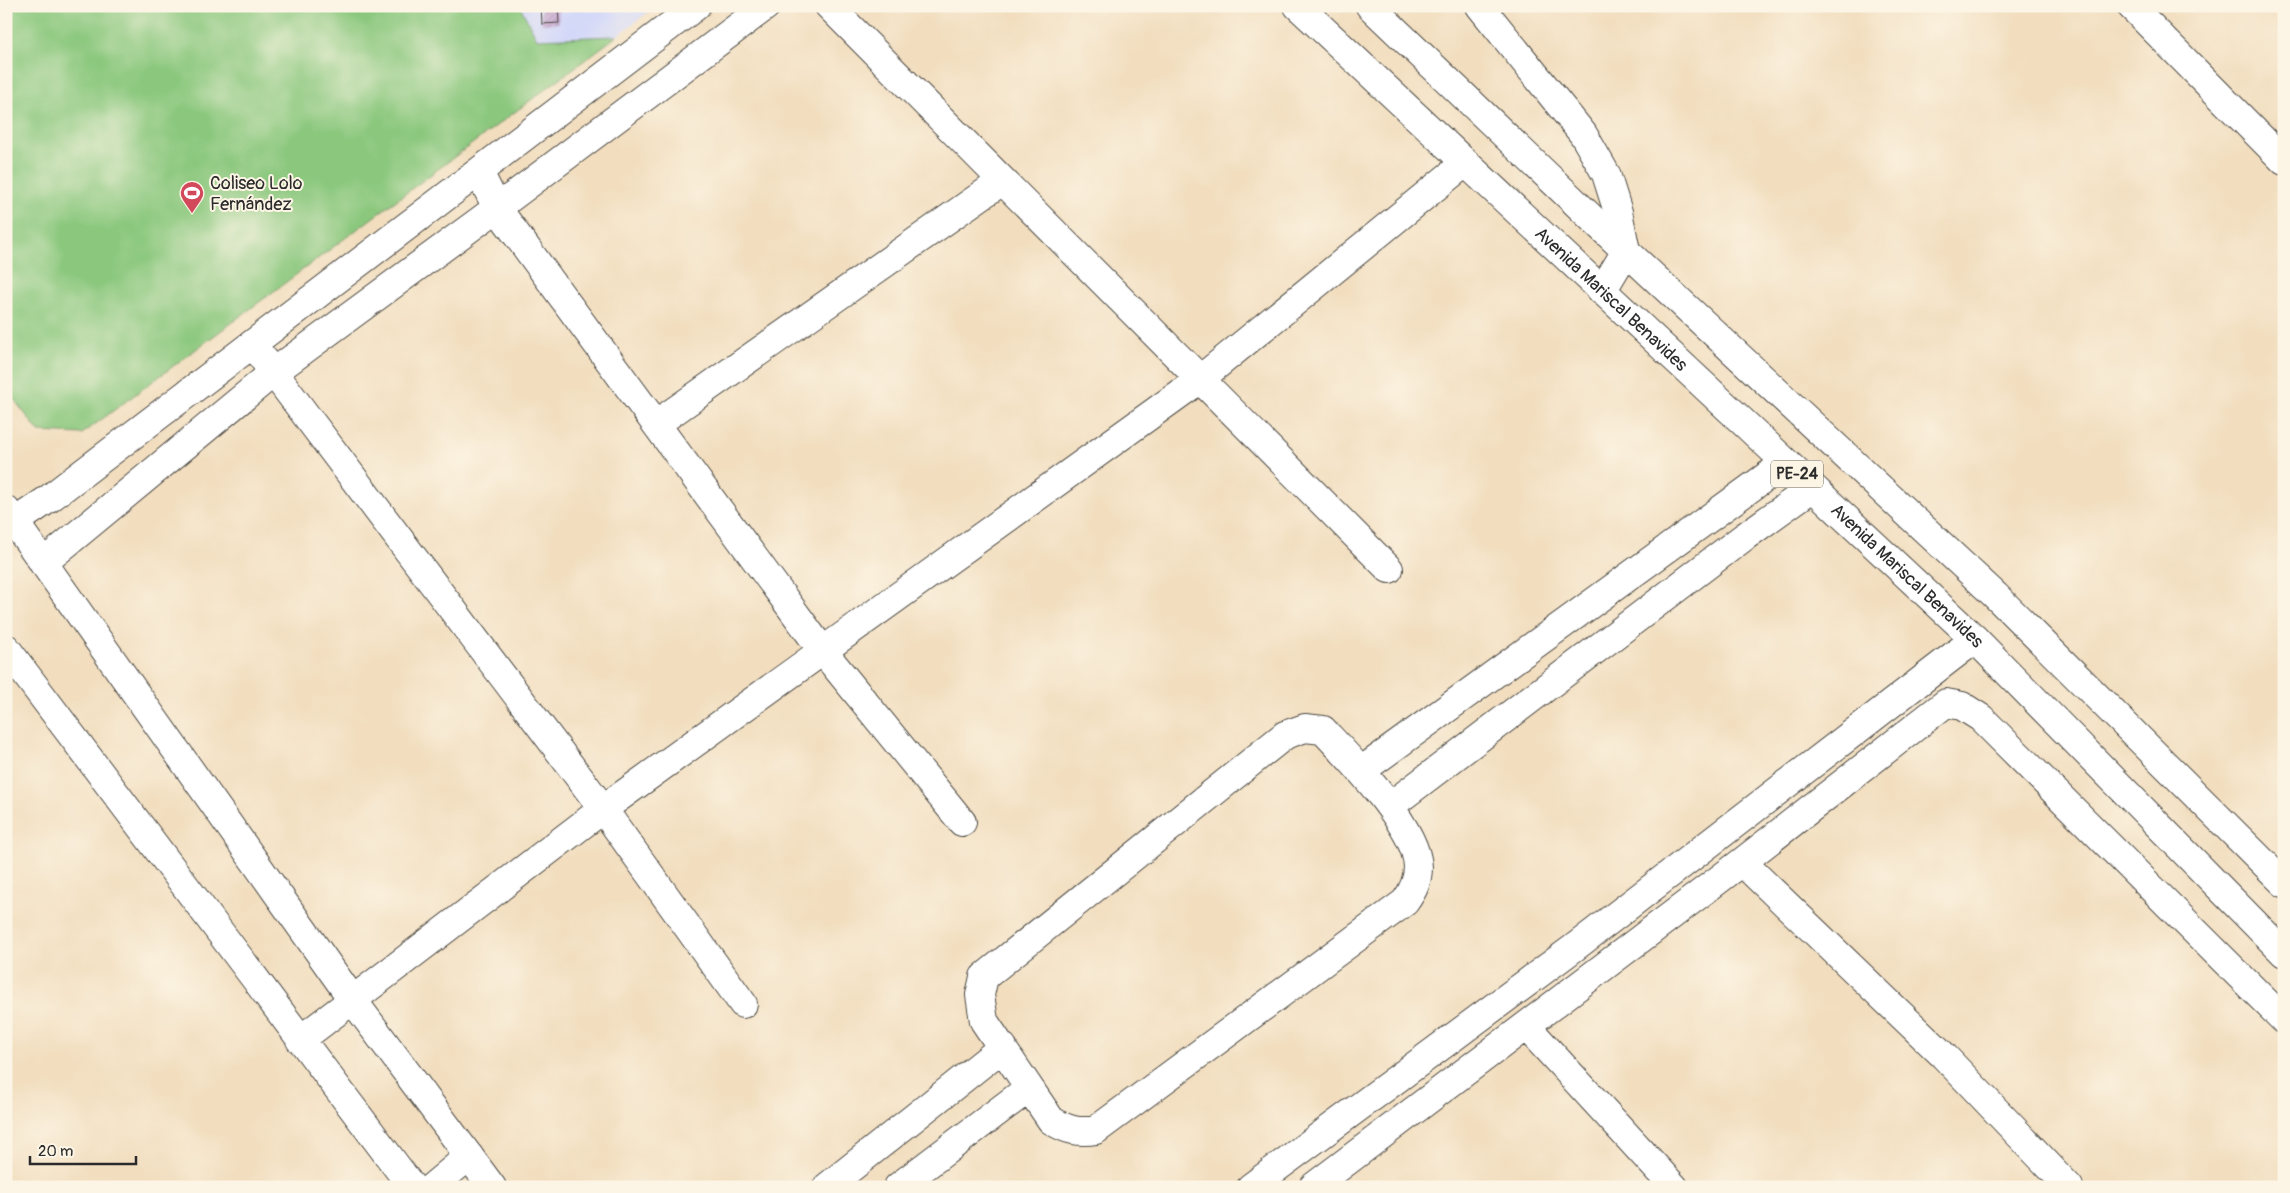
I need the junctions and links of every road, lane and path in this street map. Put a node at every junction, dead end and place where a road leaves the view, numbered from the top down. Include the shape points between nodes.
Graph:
1 (696, 6) edge
2 (766, 6) edge
3 (829, 6) edge
4 (1298, 6) edge
5 (1370, 6) edge
6 (1480, 6) edge
7 (2131, 6) edge
8 (2284, 161) edge
9 (1465, 163) junction
10 (479, 172) junction
11 (1002, 181) junction
12 (497, 208) junction
13 (1626, 251) junction
14 (1602, 291) junction
15 (252, 344) junction
16 (274, 372) junction
17 (1199, 380) junction
18 (656, 424) junction
19 (1785, 463) junction
20 (1812, 488) junction
21 (9, 520) edge
22 (43, 563) junction
23 (1389, 569) dead end
24 (1975, 639) junction
25 (6, 648) edge
26 (822, 650) junction
27 (1361, 771) junction
28 (1390, 806) junction
29 (603, 809) junction
30 (962, 822) dead end
31 (1742, 862) junction
32 (2284, 883) edge
33 (2284, 953) edge
34 (352, 999) junction
35 (743, 1004) dead end
36 (2284, 1020) edge
37 (1526, 1026) junction
38 (300, 1040) junction
39 (1003, 1047) junction
40 (1028, 1088) junction
41 (469, 1156) junction
42 (1323, 1184) edge
43 (412, 1187) edge
44 (432, 1187) edge
45 (492, 1187) edge
46 (827, 1187) edge
47 (898, 1187) edge
48 (1251, 1187) edge
49 (1674, 1187) edge
50 (2069, 1187) edge

1 - 10 main road
2 - 12 main road
3 - 11 main road
4 - 9 main road, Avenida Mariscal Benavides / PE-24
5 - 13 main road, PE-24
6 - 13 main road via 1583,134 1606,174
7 - 8 main road
9 - 14 main road, Avenida Mariscal Benavides / PE-24
9 - 17 main road
10 - 12 main road
10 - 15 main road
11 - 17 main road
11 - 18 main road
12 - 16 main road
12 - 18 main road
13 - 14 main road
13 - 32 main road, PE-24 via 1996,596
14 - 19 main road, Avenida Mariscal Benavides / PE-24
15 - 16 main road
15 - 21 main road via 50,498
16 - 22 main road
16 - 29 main road
17 - 23 main road
17 - 26 main road
18 - 26 main road
19 - 20 main road, Avenida Mariscal Benavides / PE-24
19 - 27 main road
20 - 24 main road, Avenida Mariscal Benavides / PE-24
20 - 28 main road
21 - 22 main road
22 - 34 main road
24 - 33 main road, Avenida Mariscal Benavides / PE-24
24 - 48 main road via 1575,946
25 - 38 main road
26 - 29 main road
26 - 30 main road
27 - 28 main road
27 - 39 main road via 1323,730 1305,728 1285,735 984,977 980,995 984,1021
28 - 40 main road via 1411,843 1418,865 1414,890 1405,902 1096,1130 1083,1132 1060,1126 1051,1120
29 - 34 main road
29 - 35 main road
31 - 36 main road via 1946,703 1962,706 1981,718
31 - 37 main road
31 - 50 main road via 1944,1056
34 - 38 main road
34 - 41 main road
37 - 42 main road
37 - 49 main road
38 - 43 main road
39 - 40 main road
39 - 46 main road
40 - 47 main road
41 - 44 main road
41 - 45 main road

